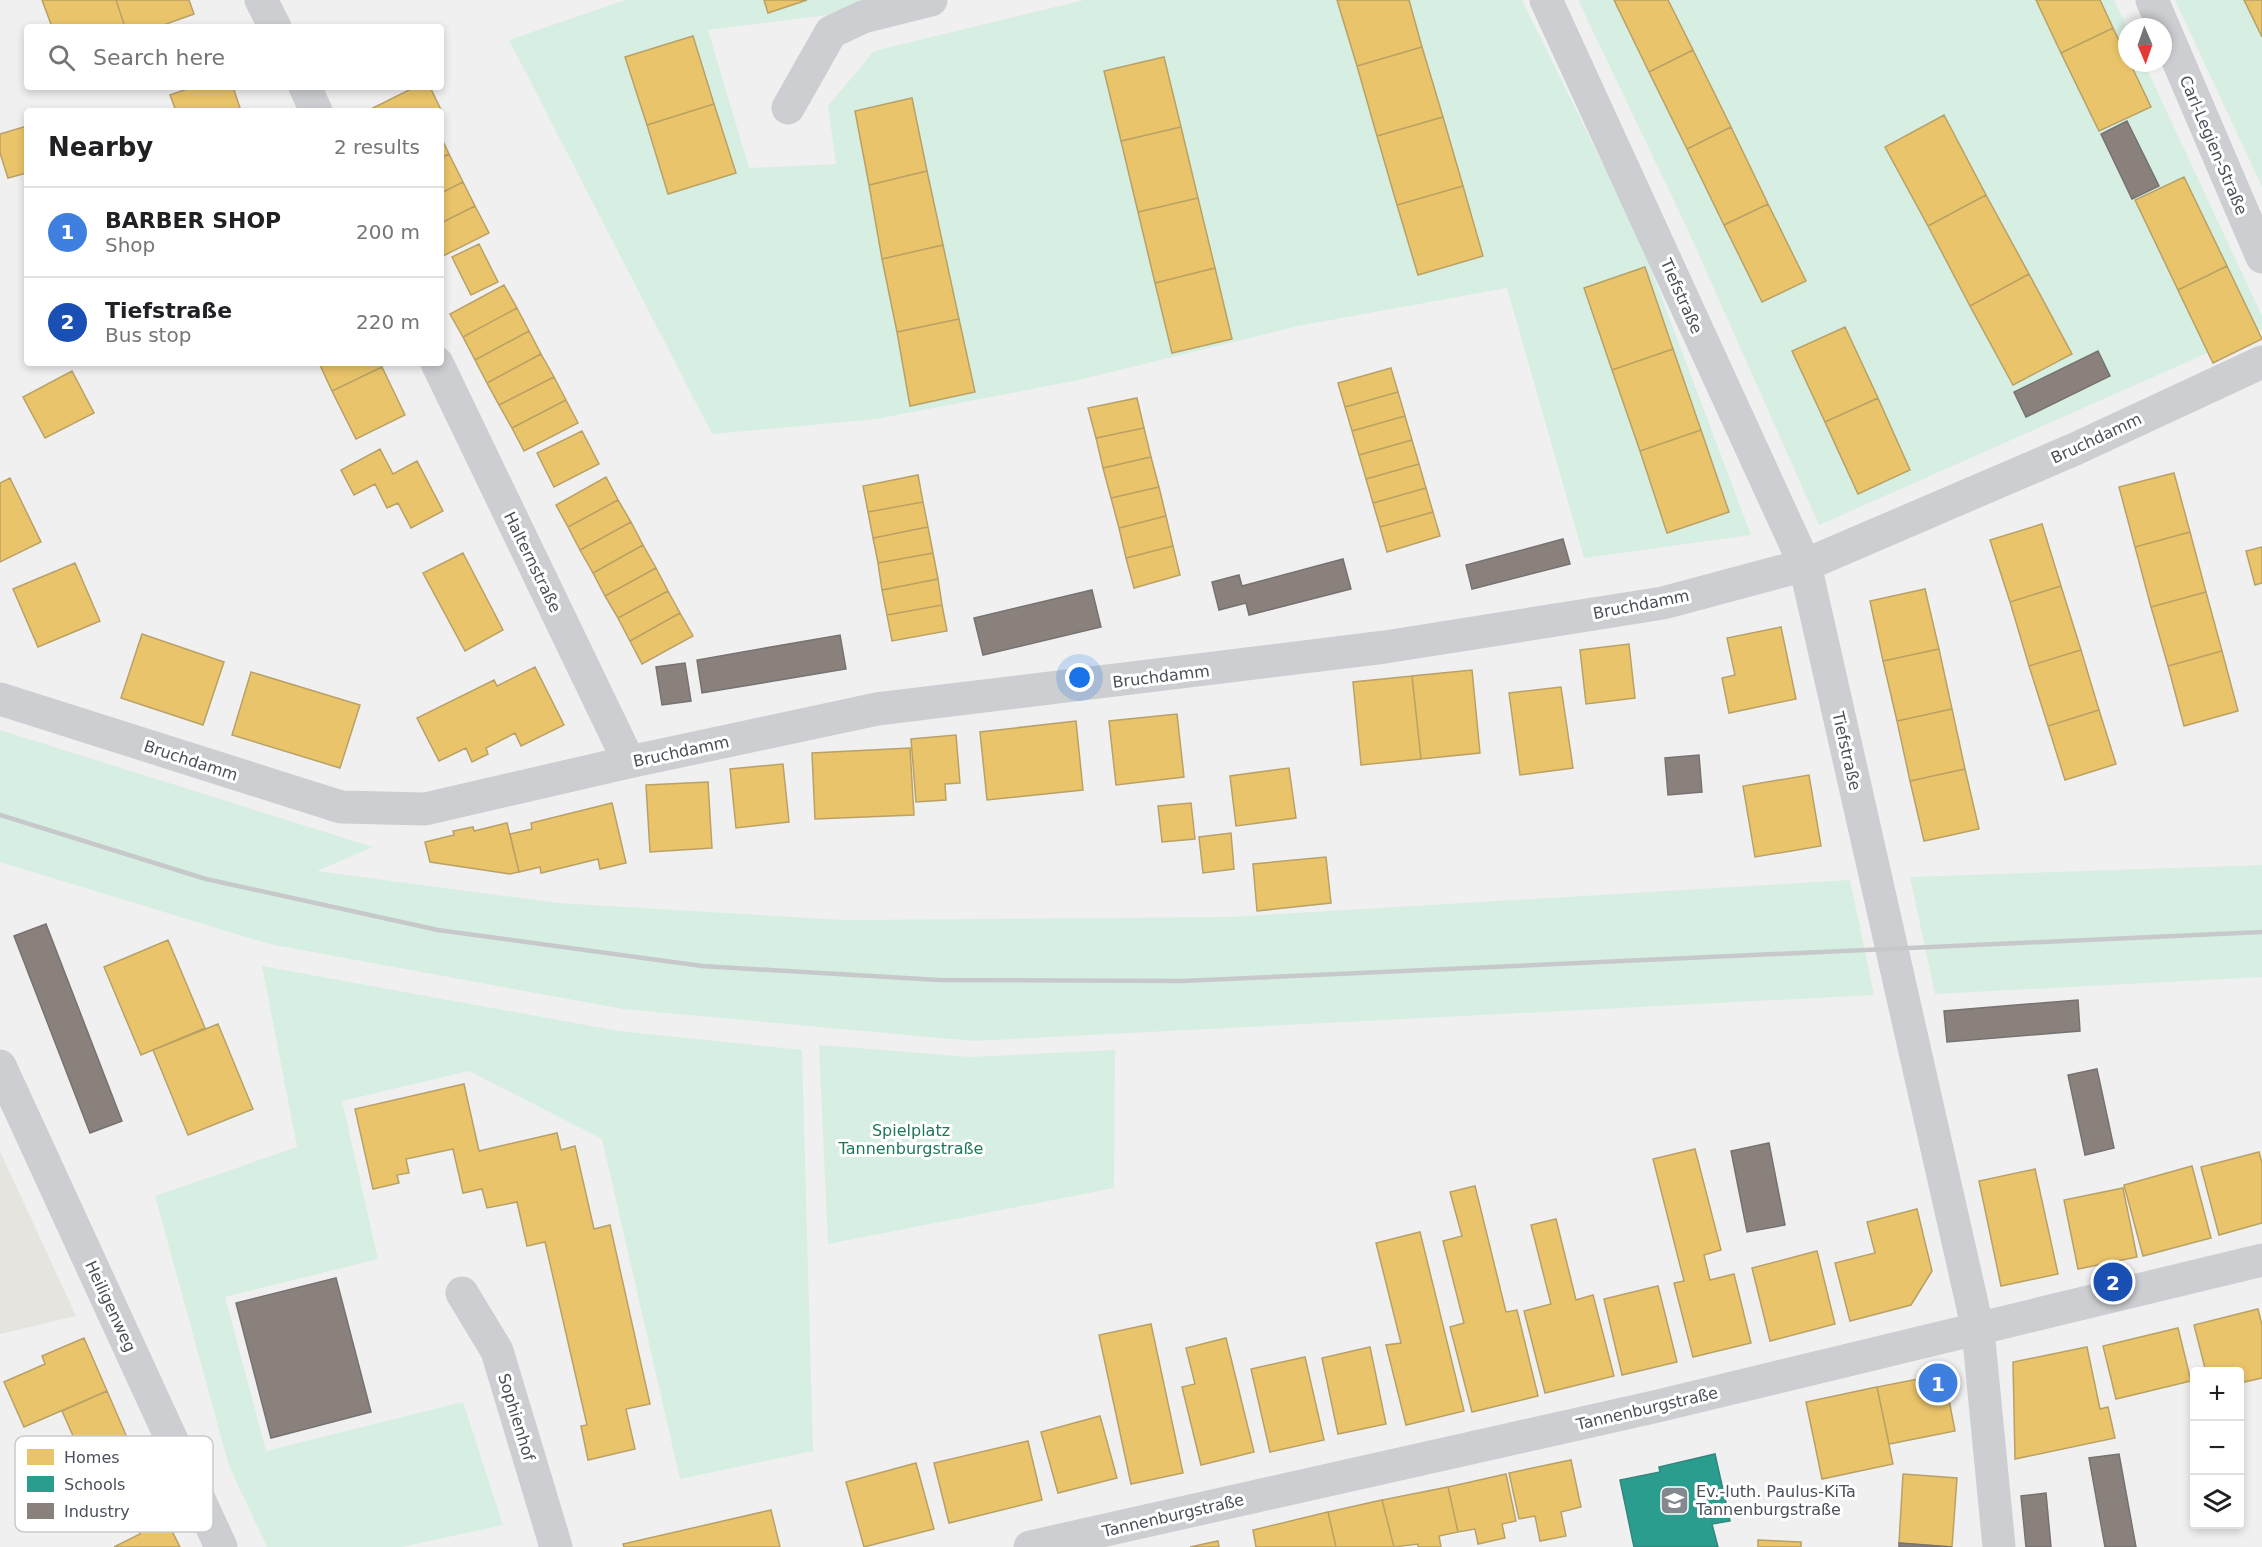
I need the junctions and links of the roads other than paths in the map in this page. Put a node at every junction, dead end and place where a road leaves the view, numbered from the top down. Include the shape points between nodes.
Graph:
1 (261, 0) edge
2 (931, 0) edge
3 (1545, 0) edge
4 (2152, 0) edge
5 (273, 24) edge
6 (306, 90) edge
7 (315, 108) edge
8 (788, 108) dead end
9 (2262, 256) edge
10 (2262, 362) edge
11 (438, 366) edge
12 (1805, 565) junction
13 (0, 699) edge
14 (629, 762) junction
15 (0, 1066) edge
16 (2262, 1260) edge
17 (462, 1293) dead end
18 (1978, 1330) junction
19 (170, 1436) edge
20 (213, 1530) edge
21 (221, 1547) edge
22 (556, 1547) edge
23 (1030, 1547) edge
24 (1999, 1547) edge

1 - 5 street
2 - 8 street via 863,17 831,32
3 - 12 street, Tiefstraße
4 - 9 street, Carl-Legien-Straße
6 - 7 street
10 - 12 street, Bruchdamm
11 - 14 street, Halternstraße
12 - 14 street, Bruchdamm via 1664,603 1385,647 877,709
12 - 18 street, Tiefstraße
13 - 14 street, Bruchdamm via 340,807 425,808
15 - 19 street, Heiligenweg
16 - 18 street, Tannenburgstraße
17 - 22 street, Sophienhof via 497,1351
18 - 23 street, Tannenburgstraße
18 - 24 street, Tiefstraße
20 - 21 street, Heiligenweg

